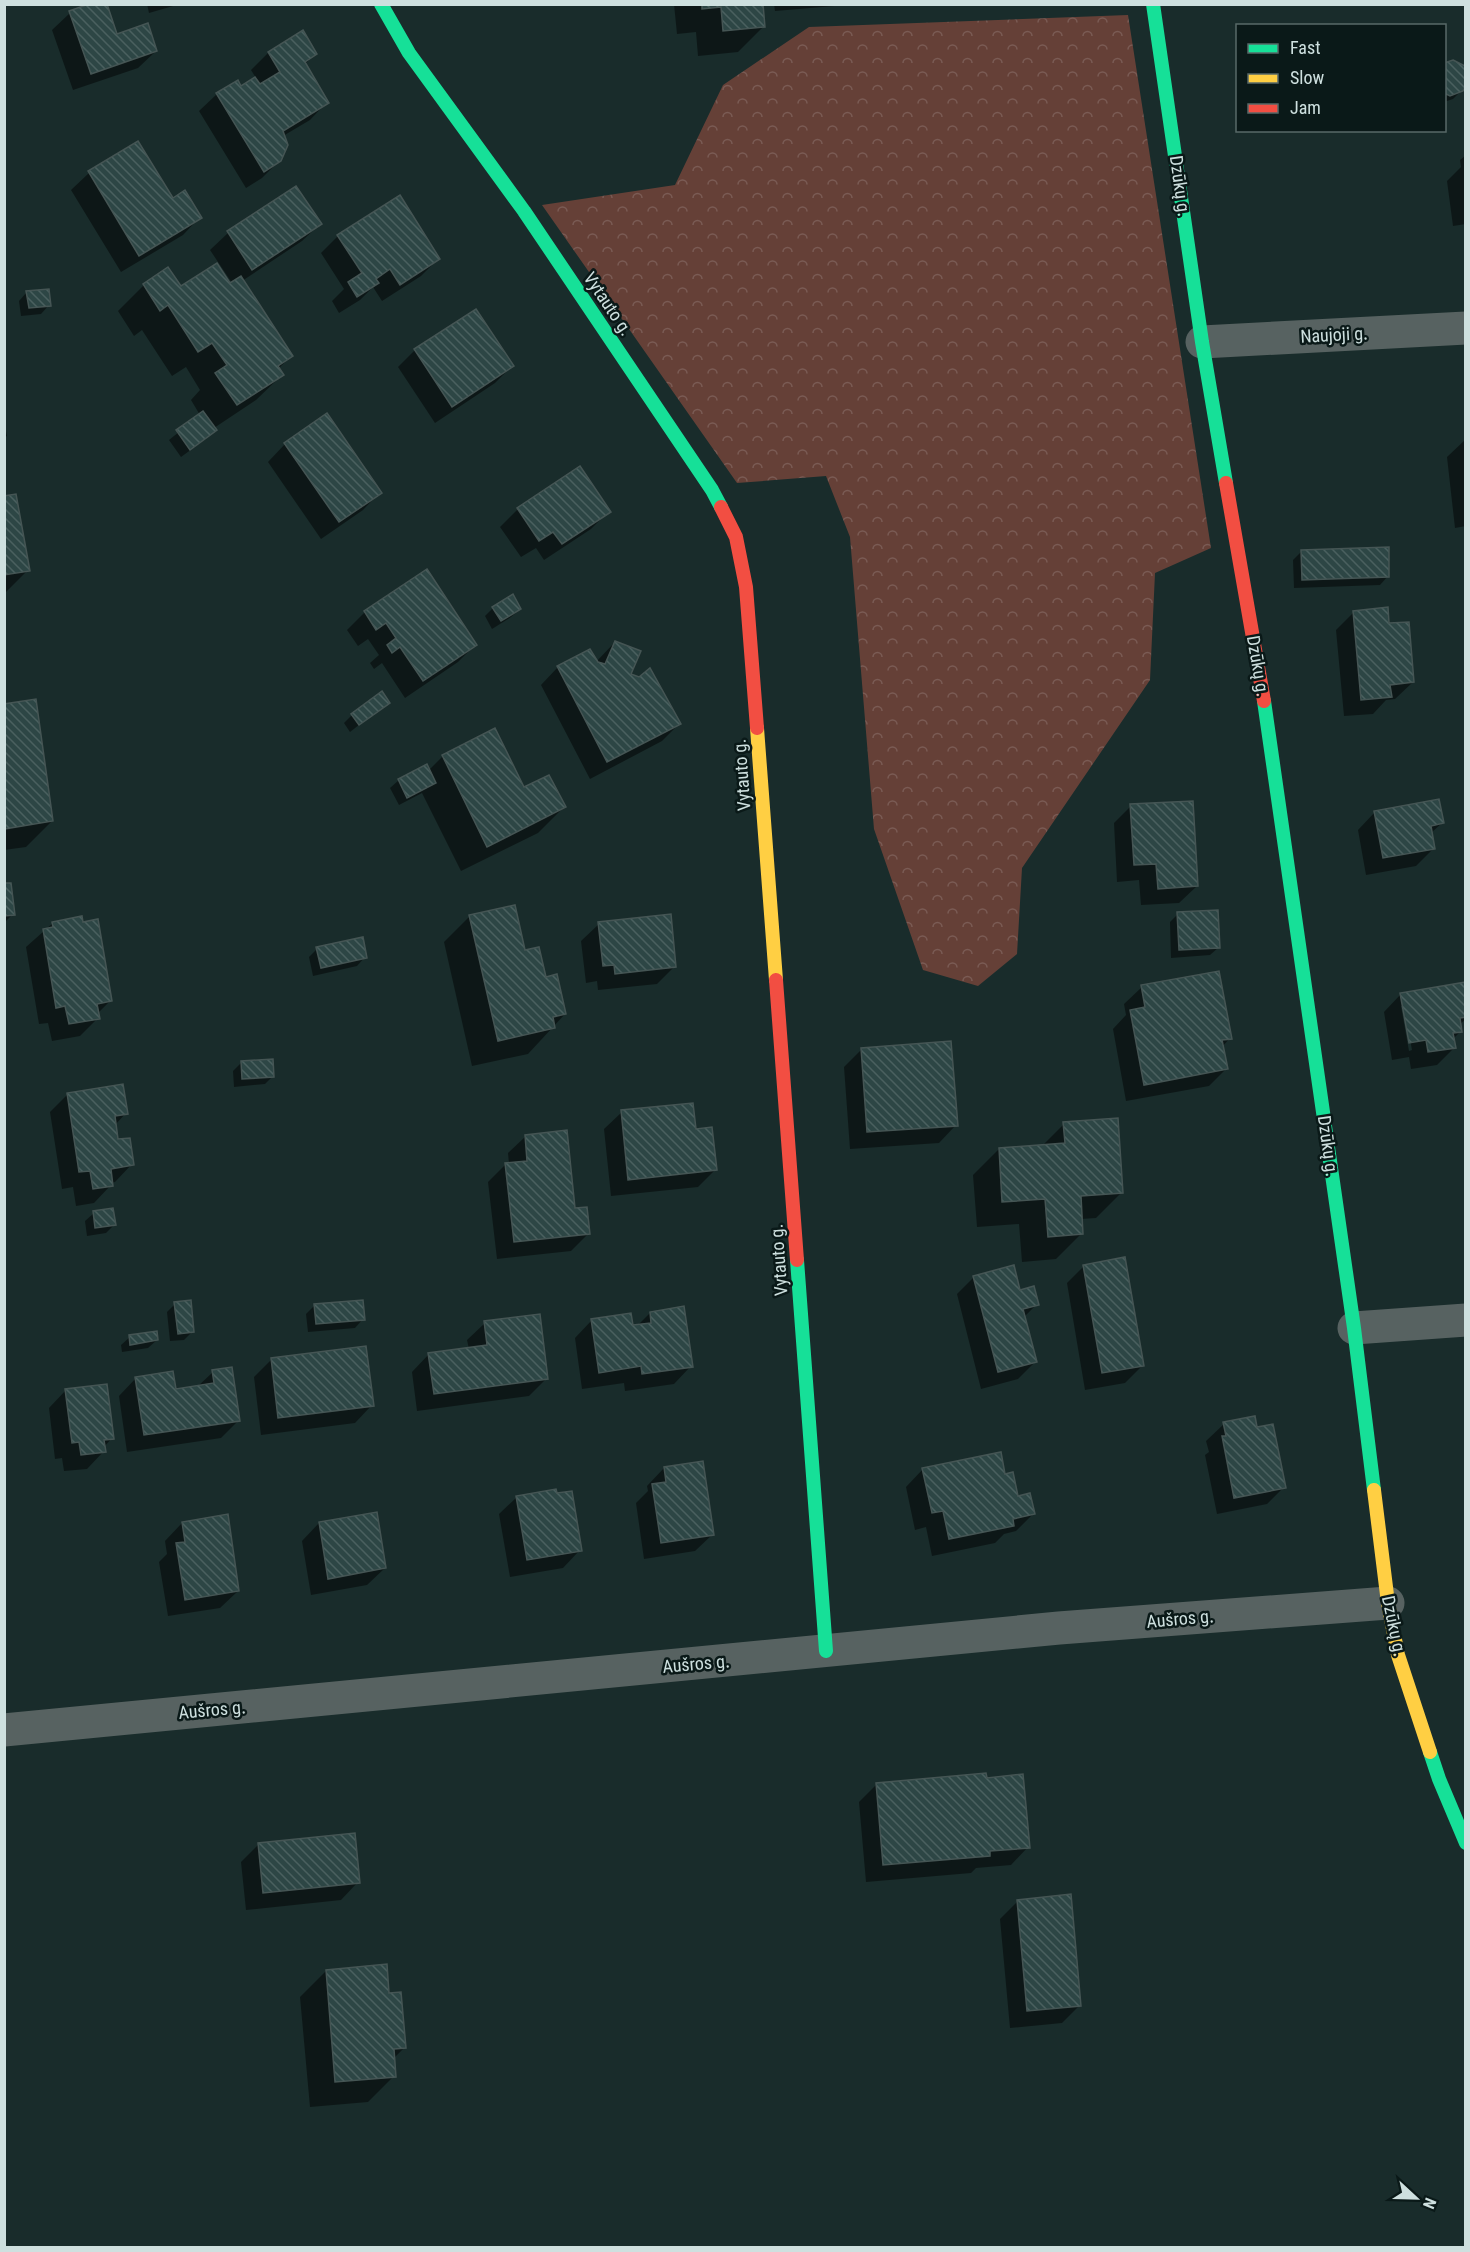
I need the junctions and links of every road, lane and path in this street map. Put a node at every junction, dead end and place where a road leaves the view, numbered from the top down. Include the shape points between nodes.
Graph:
1 (381, 4) edge
2 (1153, 4) edge
3 (1466, 328) edge
4 (1202, 342) junction
5 (1466, 1320) edge
6 (1354, 1328) junction
7 (1388, 1603) junction
8 (826, 1651) junction
9 (4, 1730) edge
10 (1466, 1843) edge

1 - 8 street, Vytauto g. via 409,53 524,211 706,481 736,537 746,587
2 - 4 street, Dzūkų g.
3 - 4 street, Naujoji g.
4 - 6 street, Dzūkų g. via 1269,732
5 - 6 street
6 - 7 street, Dzūkų g.
7 - 8 street, Aušros g. via 1059,1628
7 - 10 street, Dzūkų g. via 1398,1655 1439,1779
8 - 9 street, Aušros g.

